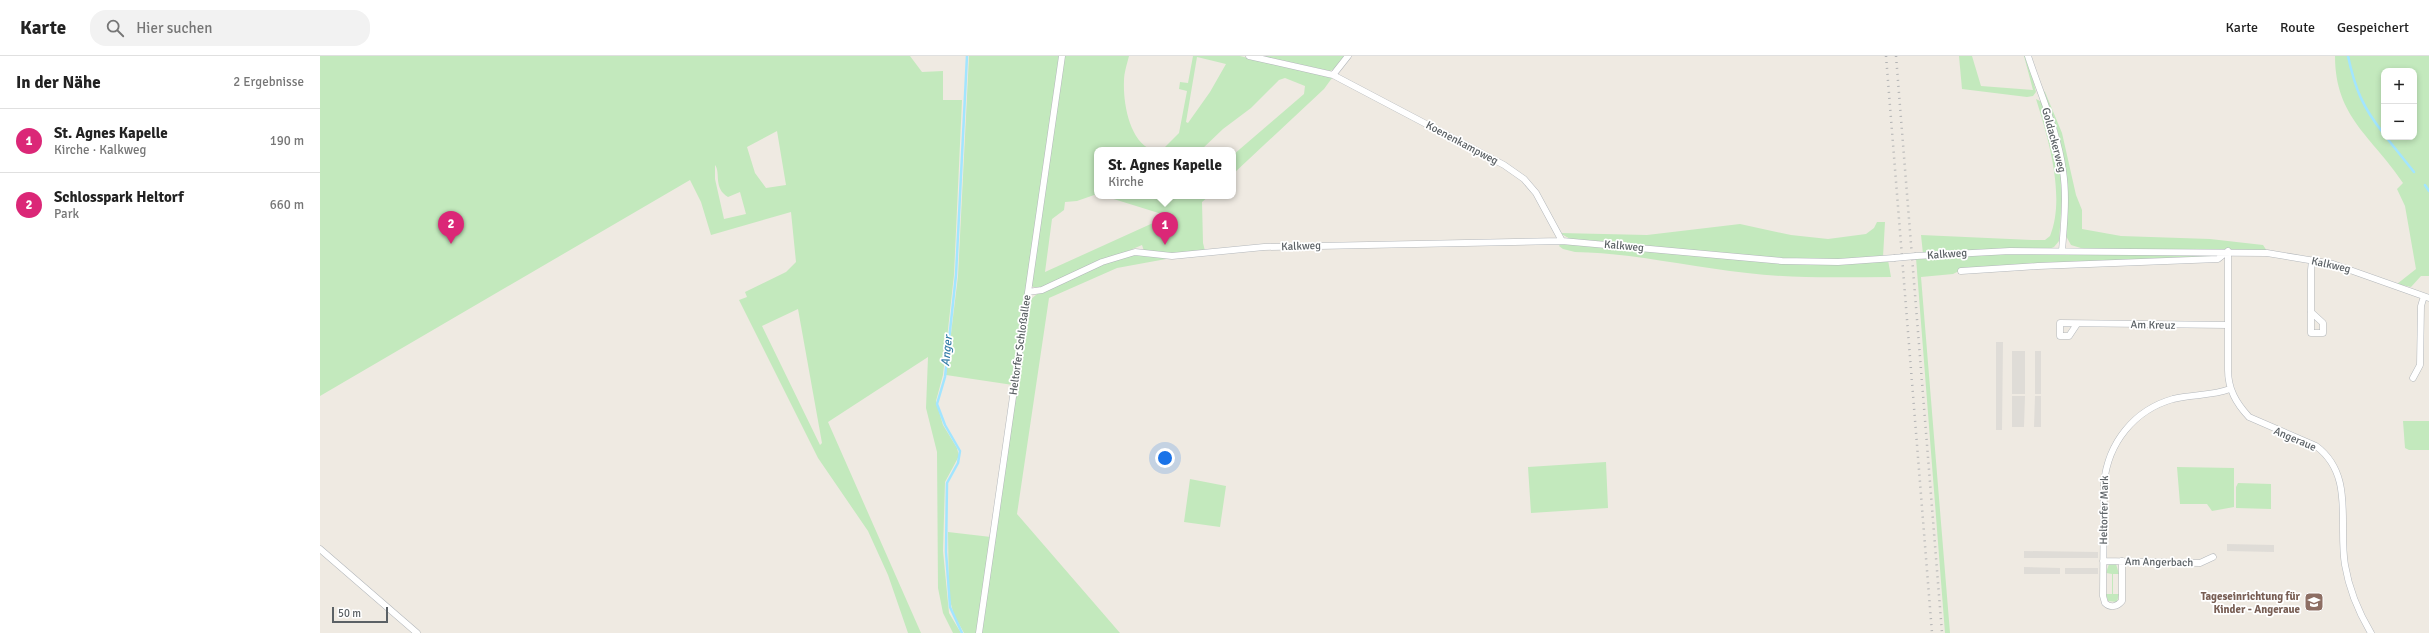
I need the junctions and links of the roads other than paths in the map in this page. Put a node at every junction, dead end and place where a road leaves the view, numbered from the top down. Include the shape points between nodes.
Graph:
1 (1062, 56) edge
2 (1249, 56) edge
3 (1348, 56) edge
4 (2028, 56) edge
5 (1333, 75) junction
6 (1562, 241) junction
7 (2062, 251) junction
8 (2228, 251) junction
9 (2312, 260) junction
10 (1961, 271) dead end
11 (1028, 292) junction
12 (2427, 297) edge
13 (2311, 312) dead end
14 (2078, 324) dead end
15 (2228, 326) junction
16 (2413, 378) dead end
17 (2230, 389) junction
18 (320, 549) edge
19 (2213, 557) dead end
20 (2103, 561) junction
21 (2122, 561) junction
22 (417, 633) edge
23 (979, 633) edge
24 (2371, 633) edge

1 - 11 street, Heltorfer Schloßallee
2 - 5 street
3 - 5 street
4 - 7 street, Goldackerweg via 2053,130 2063,170 2065,201
5 - 6 street, Koenenkampweg via 1497,161 1524,179 1536,193
6 - 7 street, Kalkweg, bridge via 1782,261 1838,262 1969,252
6 - 11 street, Kalkweg via 1279,247 1172,256 1135,252 1102,262 1042,290
7 - 8 street, Kalkweg
8 - 9 street, Kalkweg via 2267,253
8 - 10 street, Kalkweg via 2218,259
8 - 15 street, Angeraue
9 - 12 street, Kalkweg via 2367,274
9 - 13 street
11 - 23 street, Heltorfer Schloßallee
12 - 16 street via 2421,306 2420,364
14 - 15 street, Am Kreuz
15 - 17 street, Angeraue
17 - 20 street, Heltorfer Mark via 2209,395 2174,399 2158,405 2142,414 2124,430 2113,448 2105,470
17 - 24 street, Angeraue via 2249,417 2316,446 2334,468 2342,485 2346,574
18 - 22 street
19 - 21 street, Am Angerbach via 2200,563
20 - 21 street, Am Angerbach
20 - 21 street, Heltorfer Mark via 2103,599 2107,605 2114,606 2120,604 2122,598

